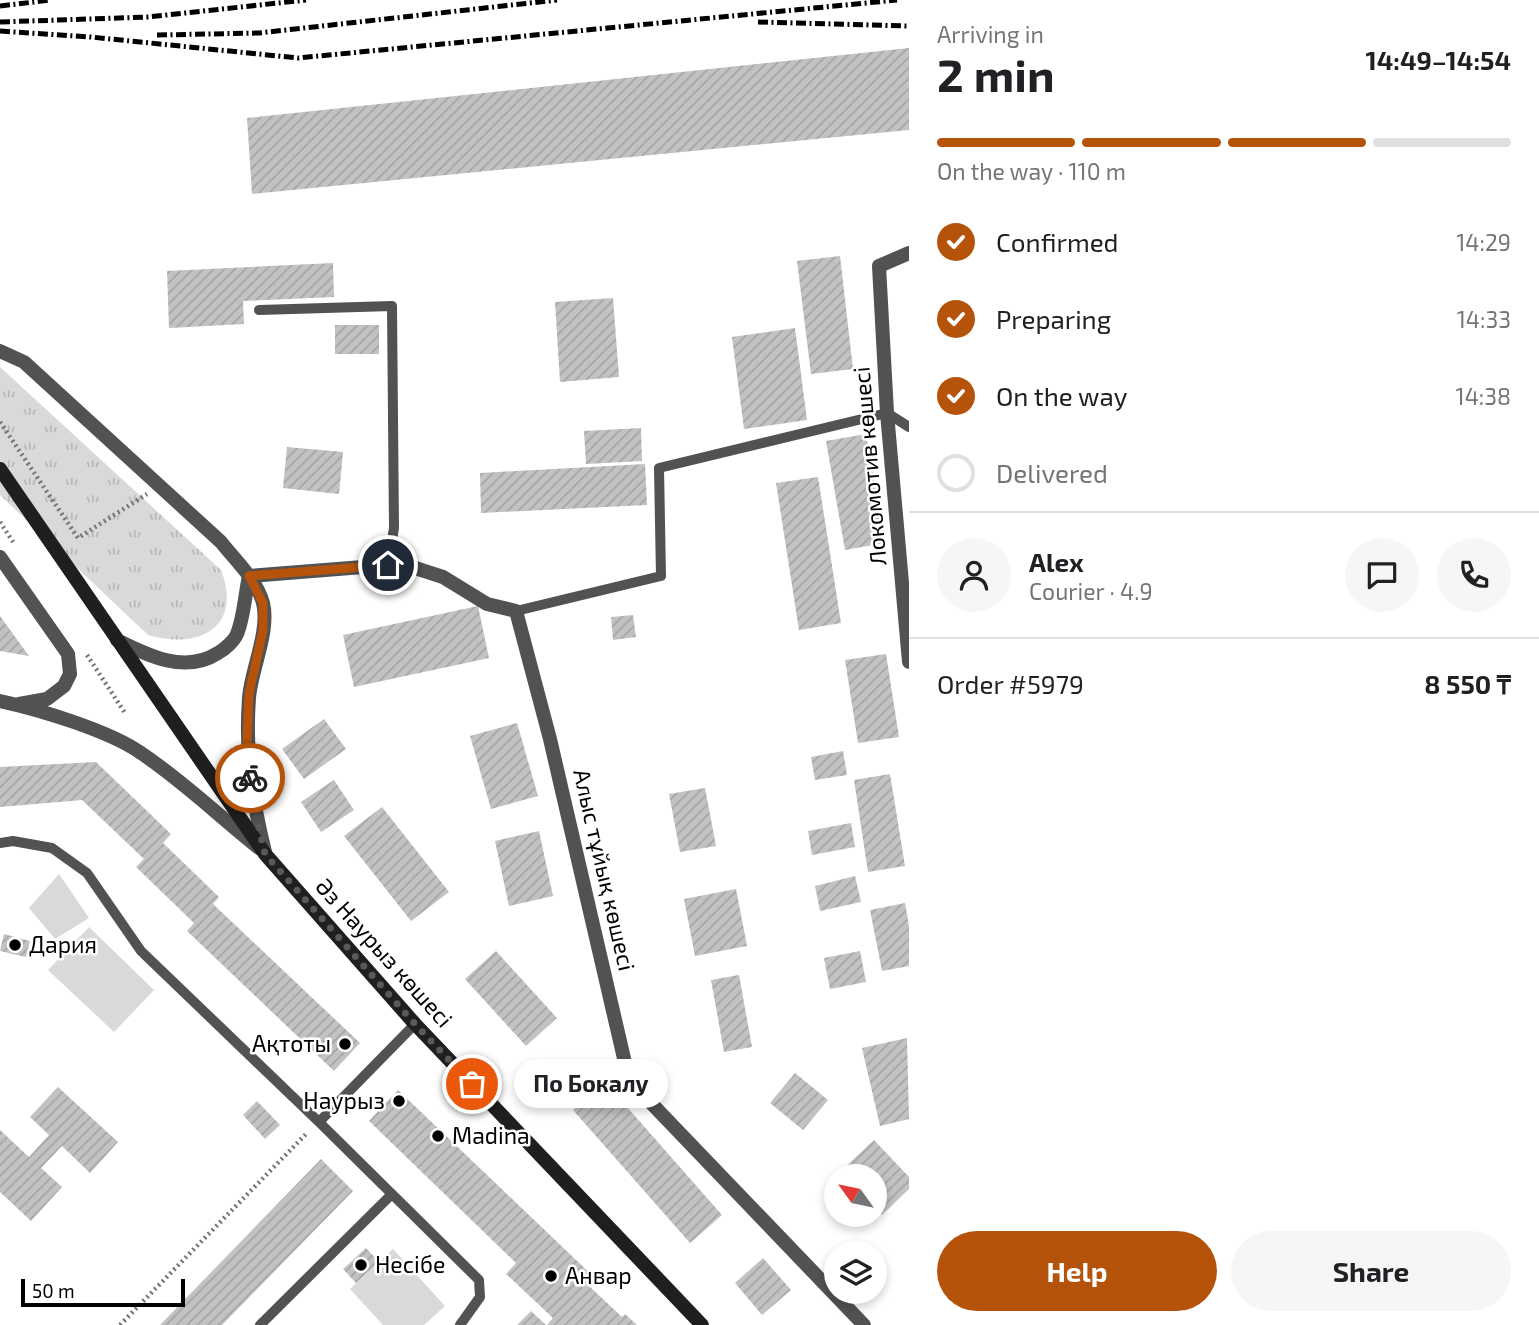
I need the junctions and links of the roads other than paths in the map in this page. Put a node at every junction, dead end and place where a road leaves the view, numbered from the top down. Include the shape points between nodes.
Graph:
1 (909, 253) edge
2 (259, 310) dead end
3 (0, 351) edge
4 (887, 413) junction
5 (909, 427) edge
6 (0, 470) edge
7 (0, 557) edge
8 (388, 565) junction
9 (249, 576) junction
10 (516, 611) junction
11 (117, 640) junction
12 (909, 662) edge
13 (0, 701) edge
14 (18, 705) junction
15 (0, 843) edge
16 (265, 854) junction
17 (415, 1024) junction
18 (319, 1122) junction
19 (392, 1194) junction
20 (260, 1325) edge
21 (460, 1325) edge
22 (702, 1325) edge
23 (864, 1325) edge

1 - 4 street, Локомотив көшесі via 879,266
2 - 8 lane via 392,306 394,528
3 - 9 street via 23,362 220,542
4 - 5 lane
4 - 10 lane via 659,468 661,576
4 - 12 street, Локомотив көшесі
6 - 11 main road, Әз Наурыз көшесі
7 - 14 street via 68,654 70,674 64,686 47,699
8 - 9 street
8 - 10 street via 443,577 487,604
9 - 11 street via 237,635 206,660 170,661
9 - 16 street via 263,603 263,630 249,694 247,745 252,797
10 - 23 street, Алыс тұйық көшесі via 629,1080
11 - 16 main road, Әз Наурыз көшесі
13 - 14 street
14 - 16 street via 115,738 141,752
15 - 18 lane via 52,848 87,873 141,951
16 - 17 main road, Әз Наурыз көшесі
17 - 18 lane
17 - 22 main road, Әз Наурыз көшесі
18 - 19 lane
19 - 20 lane
19 - 21 lane via 478,1280 480,1297

